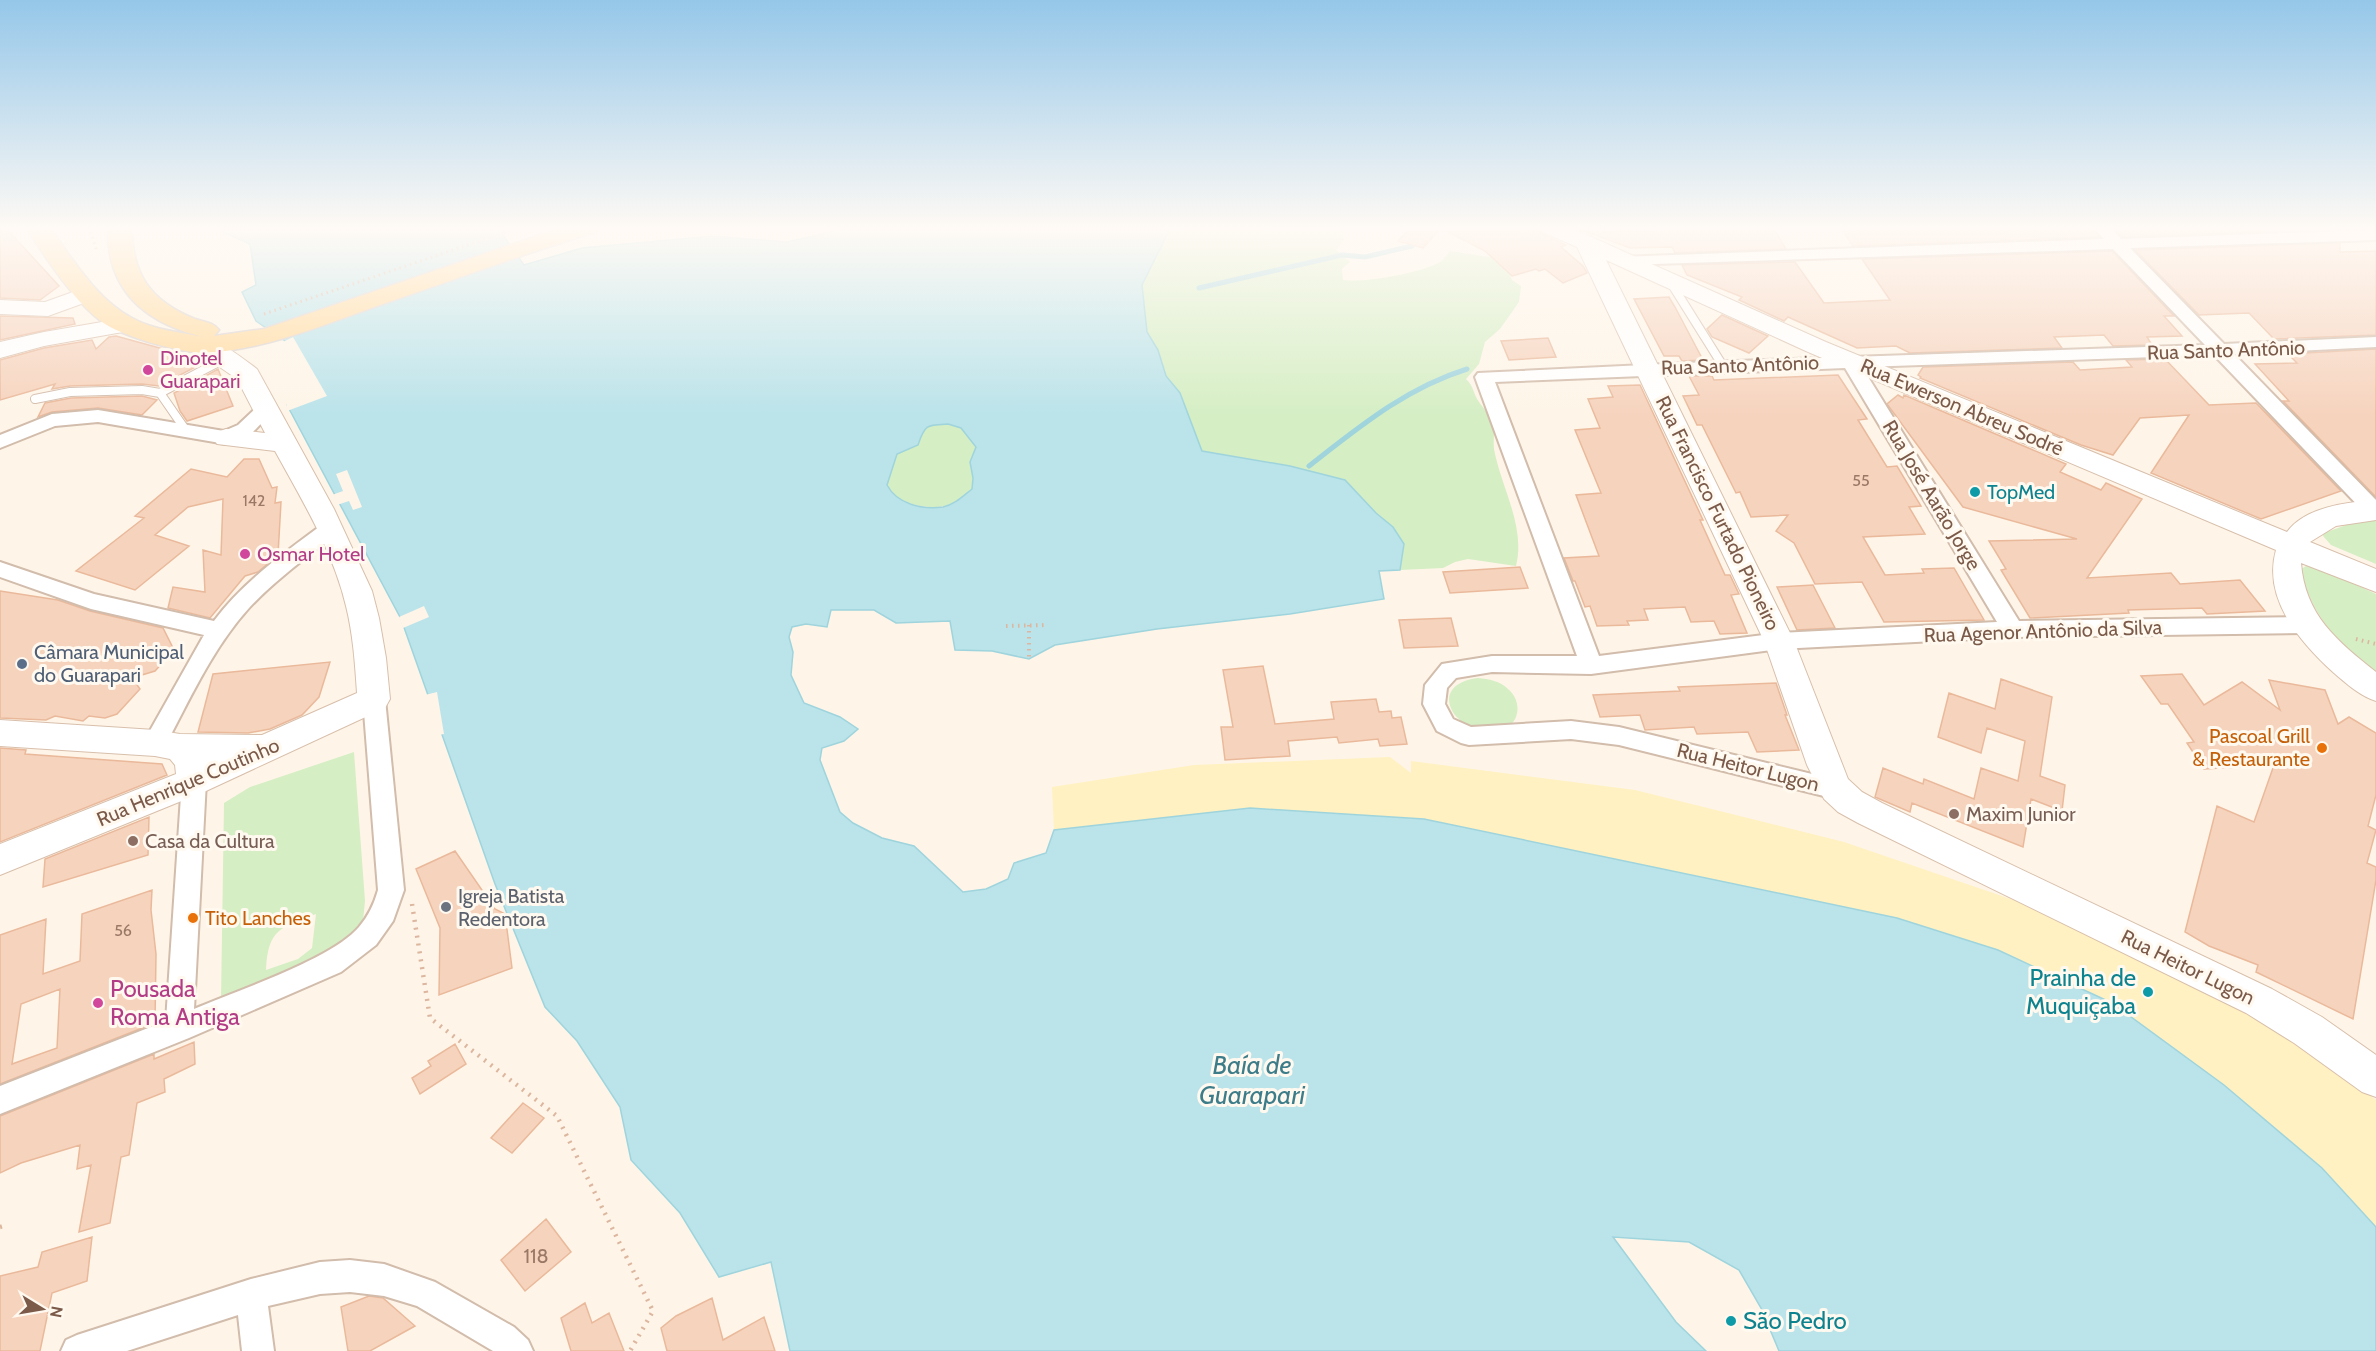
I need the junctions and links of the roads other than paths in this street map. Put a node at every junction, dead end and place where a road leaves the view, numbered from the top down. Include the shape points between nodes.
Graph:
1 (84, 290) edge
2 (136, 290) edge
3 (370, 290) edge
4 (1609, 290) edge
5 (1679, 290) edge
6 (1691, 290) edge
7 (2161, 290) edge
8 (87, 294) junction
9 (0, 307) edge
10 (48, 309) junction
11 (125, 325) junction
12 (261, 329) junction
13 (44, 339) junction
14 (2376, 342) edge
15 (204, 345) junction
16 (0, 350) edge
17 (2219, 351) junction
18 (226, 358) junction
19 (1852, 362) junction
20 (1723, 366) junction
21 (1648, 368) junction
22 (248, 375) junction
23 (160, 393) junction
24 (35, 399) dead end
25 (265, 410) junction
26 (187, 432) junction
27 (226, 438) junction
28 (0, 442) edge
29 (285, 443) junction
30 (2375, 510) edge
31 (330, 529) junction
32 (2292, 544) junction
33 (0, 569) edge
34 (2376, 581) edge
35 (2307, 625) junction
36 (2013, 629) junction
37 (220, 631) junction
38 (1779, 641) junction
39 (1591, 665) junction
40 (2376, 689) edge
41 (374, 699) junction
42 (0, 733) edge
43 (167, 745) junction
44 (269, 748) junction
45 (194, 781) junction
46 (1836, 789) junction
47 (0, 860) edge
48 (179, 1029) junction
49 (2376, 1078) edge
50 (0, 1100) edge
51 (251, 1295) junction
52 (77, 1351) edge
53 (258, 1351) edge
54 (517, 1351) edge

1 - 8 main road
2 - 12 main road via 182,323 204,330
3 - 12 main road
4 - 21 street, Rua Francisco Furtado Pioneiro
5 - 20 lane
6 - 19 street, Rua Ewerson Abreu Sodré
7 - 17 street
8 - 10 street
8 - 11 main road
9 - 10 street
10 - 13 street via 78,316 78,321 64,333
11 - 13 street
11 - 15 main road
12 - 15 main road
12 - 22 street
13 - 16 street
14 - 17 street, Rua Santo Antônio
15 - 18 street
17 - 19 street, Rua Santo Antônio
17 - 30 street
18 - 22 street
18 - 23 lane
19 - 20 street, Rua Santo Antônio
19 - 32 street, Rua Ewerson Abreu Sodré
19 - 36 street, Rua José Aarão Jorge
20 - 21 street, Rua Santo Antônio
21 - 38 street, Rua Francisco Furtado Pioneiro
21 - 39 street, Rua Santo Antônio via 1484,377
22 - 25 street
23 - 24 lane via 70,392
23 - 26 lane
25 - 27 street via 245,429
25 - 29 street
26 - 27 street
26 - 28 street via 98,416 75,417 52,420
27 - 29 street
29 - 31 street
30 - 32 street via 2343,513 2318,521 2302,531
31 - 37 street via 242,603
31 - 41 street via 357,591 366,627
32 - 34 street, Rua Ewerson Abreu Sodré
32 - 35 street via 2285,567 2290,595
33 - 37 street via 91,601
35 - 36 street, Rua Agenor Antônio da Silva
35 - 40 street via 2340,662
36 - 38 street, Rua Agenor Antônio da Silva
37 - 43 street
38 - 39 street, Rua Heitor Lugon
38 - 46 street, Rua Francisco Furtado Pioneiro
39 - 46 street, Rua Heitor Lugon via 1492,664 1450,670 1436,686 1434,704 1445,725 1468,735 1571,730 1619,736
41 - 44 street, Rua Henrique Coutinho
41 - 48 street via 391,890 384,913 367,937 332,963
42 - 43 street
43 - 44 street
43 - 45 street via 191,762
44 - 45 street, Rua Henrique Coutinho
45 - 47 street, Rua Henrique Coutinho
45 - 48 street
46 - 49 street, Rua Heitor Lugon via 1869,813 2259,1001
48 - 50 street
51 - 52 street
51 - 53 street
51 - 54 street via 320,1278 384,1280 424,1293 503,1338

